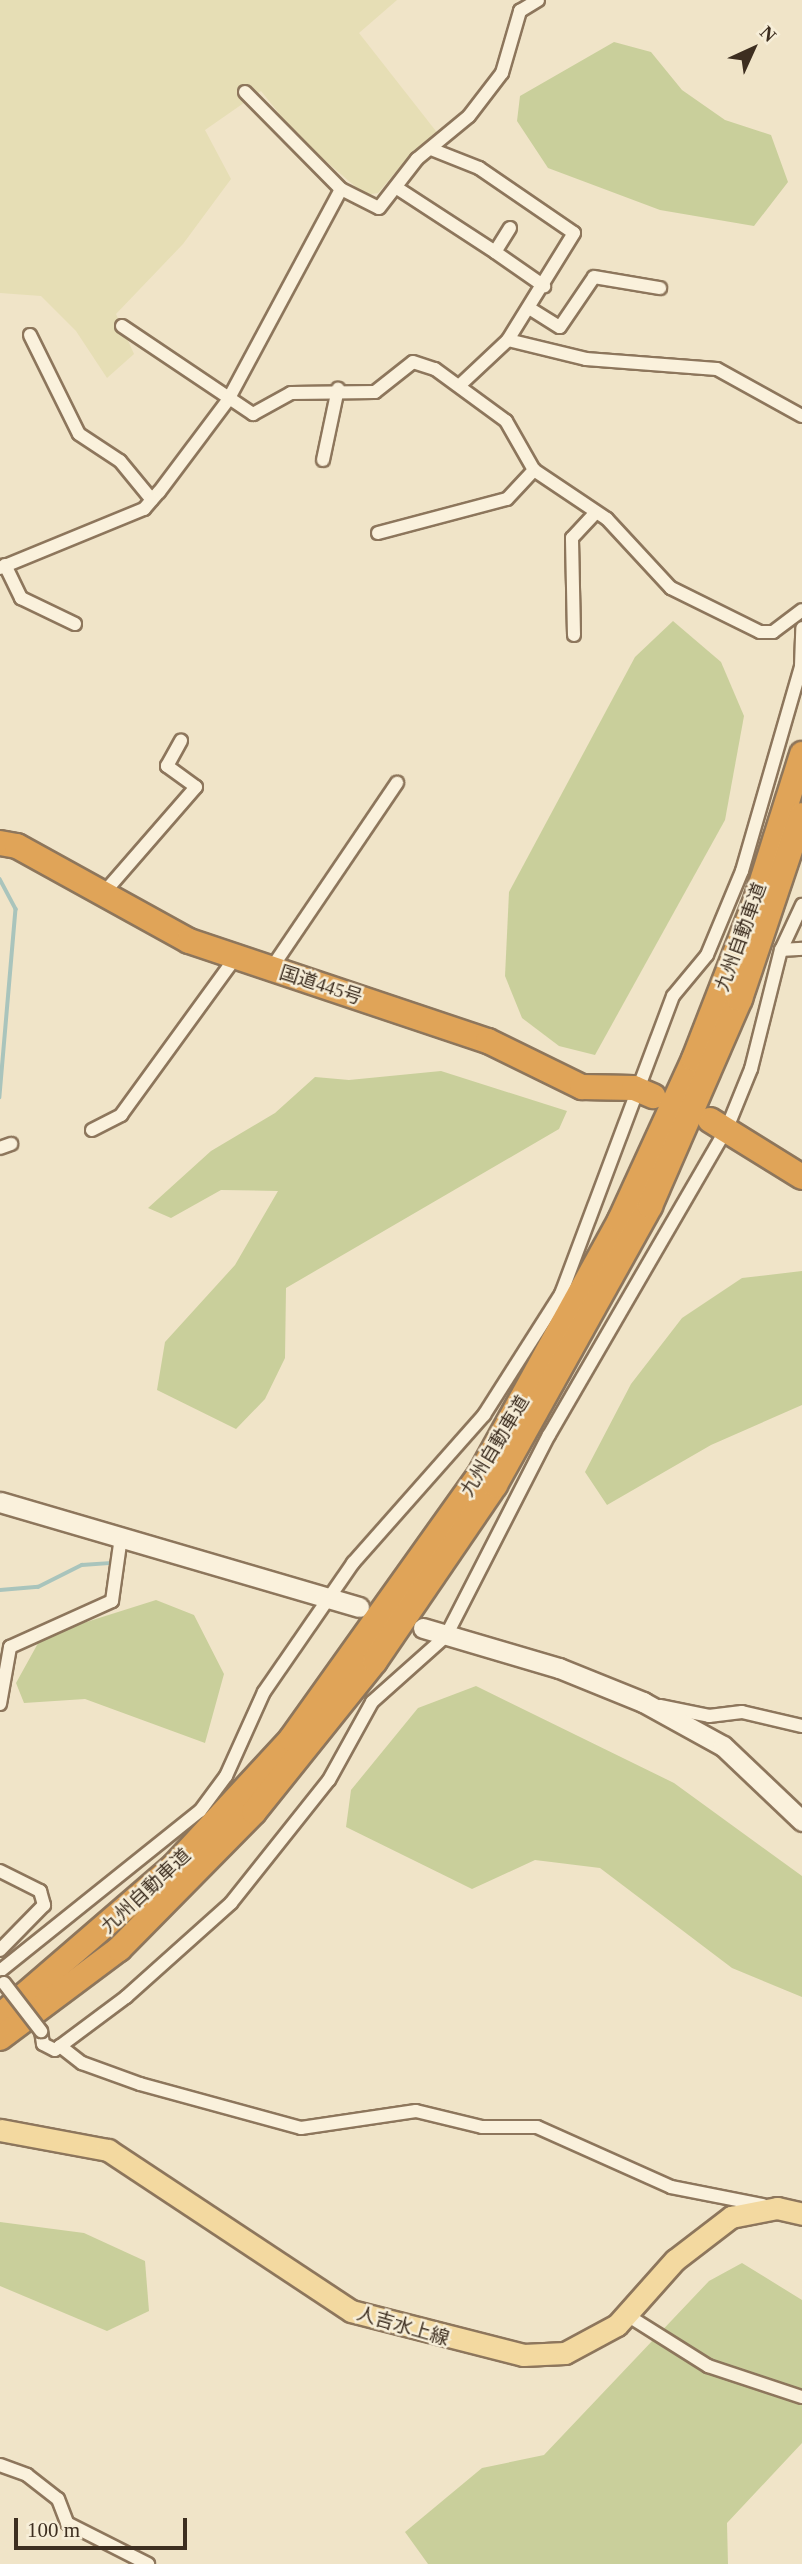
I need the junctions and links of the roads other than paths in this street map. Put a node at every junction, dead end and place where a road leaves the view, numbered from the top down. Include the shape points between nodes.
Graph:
1 (538, 0) edge
2 (245, 92) dead end
3 (431, 149) junction
4 (397, 188) junction
5 (341, 189) junction
6 (510, 228) dead end
7 (495, 252) junction
8 (544, 286) junction
9 (660, 288) dead end
10 (529, 308) junction
11 (122, 326) dead end
12 (30, 335) dead end
13 (508, 340) junction
14 (460, 385) junction
15 (338, 389) junction
16 (228, 400) junction
17 (802, 416) edge
18 (323, 460) dead end
19 (534, 470) junction
20 (152, 500) junction
21 (596, 512) junction
22 (377, 533) dead end
23 (2, 566) edge
24 (802, 610) edge
25 (75, 624) dead end
26 (802, 628) edge
27 (574, 635) dead end
28 (181, 741) dead end
29 (802, 754) edge
30 (397, 783) dead end
31 (802, 815) edge
32 (0, 843) edge
33 (103, 895) junction
34 (802, 905) edge
35 (802, 949) edge
36 (781, 950) junction
37 (236, 957) junction
38 (271, 969) junction
39 (643, 1092) junction
40 (718, 1124) junction
41 (92, 1130) dead end
42 (802, 1177) edge
43 (0, 1502) edge
44 (121, 1537) junction
45 (330, 1597) junction
46 (359, 1607) dead end
47 (423, 1628) dead end
48 (446, 1636) junction
49 (643, 1702) junction
50 (0, 1704) edge
51 (802, 1726) edge
52 (802, 1821) edge
53 (0, 1871) edge
54 (0, 1950) edge
55 (1, 1977) edge
56 (0, 2016) edge
57 (0, 2038) edge
58 (60, 2046) junction
59 (0, 2130) edge
60 (777, 2208) junction
61 (802, 2214) edge
62 (627, 2315) junction
63 (802, 2398) edge
64 (0, 2465) edge
65 (148, 2564) edge

1 - 3 street via 520,11 502,74
2 - 5 street
3 - 4 street
3 - 8 street via 478,169 570,228 576,239
4 - 5 street via 379,208
4 - 7 street
5 - 16 street
6 - 7 street
7 - 8 street
8 - 10 street
9 - 10 street via 594,277 560,327
10 - 13 street
11 - 16 street
12 - 20 street via 79,434 121,461
13 - 14 street
13 - 17 street via 586,359 717,369
14 - 15 street via 413,362 375,392
14 - 19 street via 506,421
15 - 16 street via 291,393 253,414
15 - 18 street
16 - 20 street
19 - 21 street
19 - 22 street via 507,499
20 - 23 street
21 - 24 street via 671,588 721,616 773,632
21 - 27 street via 572,538
23 - 25 street via 21,598
26 - 39 street via 801,666 742,872 707,955 673,996
28 - 33 street via 167,766 196,787
29 - 56 highway, 九州自動車道 via 757,897 694,1059 614,1232 480,1474 290,1739 174,1866
30 - 38 street
31 - 57 highway, 九州自動車道 via 740,999 650,1206 495,1485 375,1661 254,1812 119,1948
32 - 33 highway, 国道445号 via 17,846
33 - 37 highway, 国道445号 via 189,941
34 - 36 street
35 - 36 street
36 - 40 street via 751,1069
37 - 38 highway, 国道445号
37 - 41 street via 121,1115
38 - 39 highway, 国道445号 via 488,1041 582,1087
39 - 45 street via 561,1294 484,1415
40 - 42 highway
40 - 48 street
43 - 44 street
44 - 45 street
44 - 50 street via 112,1601 10,1647
45 - 46 street
45 - 55 street via 264,1692 226,1776 200,1811
47 - 48 street
48 - 49 street via 559,1668
48 - 58 street via 372,1702 329,1780 230,1903 125,1997
49 - 51 street via 709,1717 742,1712
49 - 52 street via 723,1746
53 - 54 street via 40,1891 44,1905
55 - 58 street, bridge via 41,2031 49,2050
58 - 60 street via 82,2063 140,2084 301,2128 416,2111 482,2127 537,2127 671,2187
59 - 62 main road, 人吉水上線 via 108,2150 175,2189 296,2279 351,2311 410,2332 523,2355 565,2353
60 - 61 main road, 人吉水上線
60 - 62 main road, 人吉水上線 via 731,2217 675,2260
62 - 63 street via 708,2366
64 - 65 street via 27,2476 58,2499 67,2523

